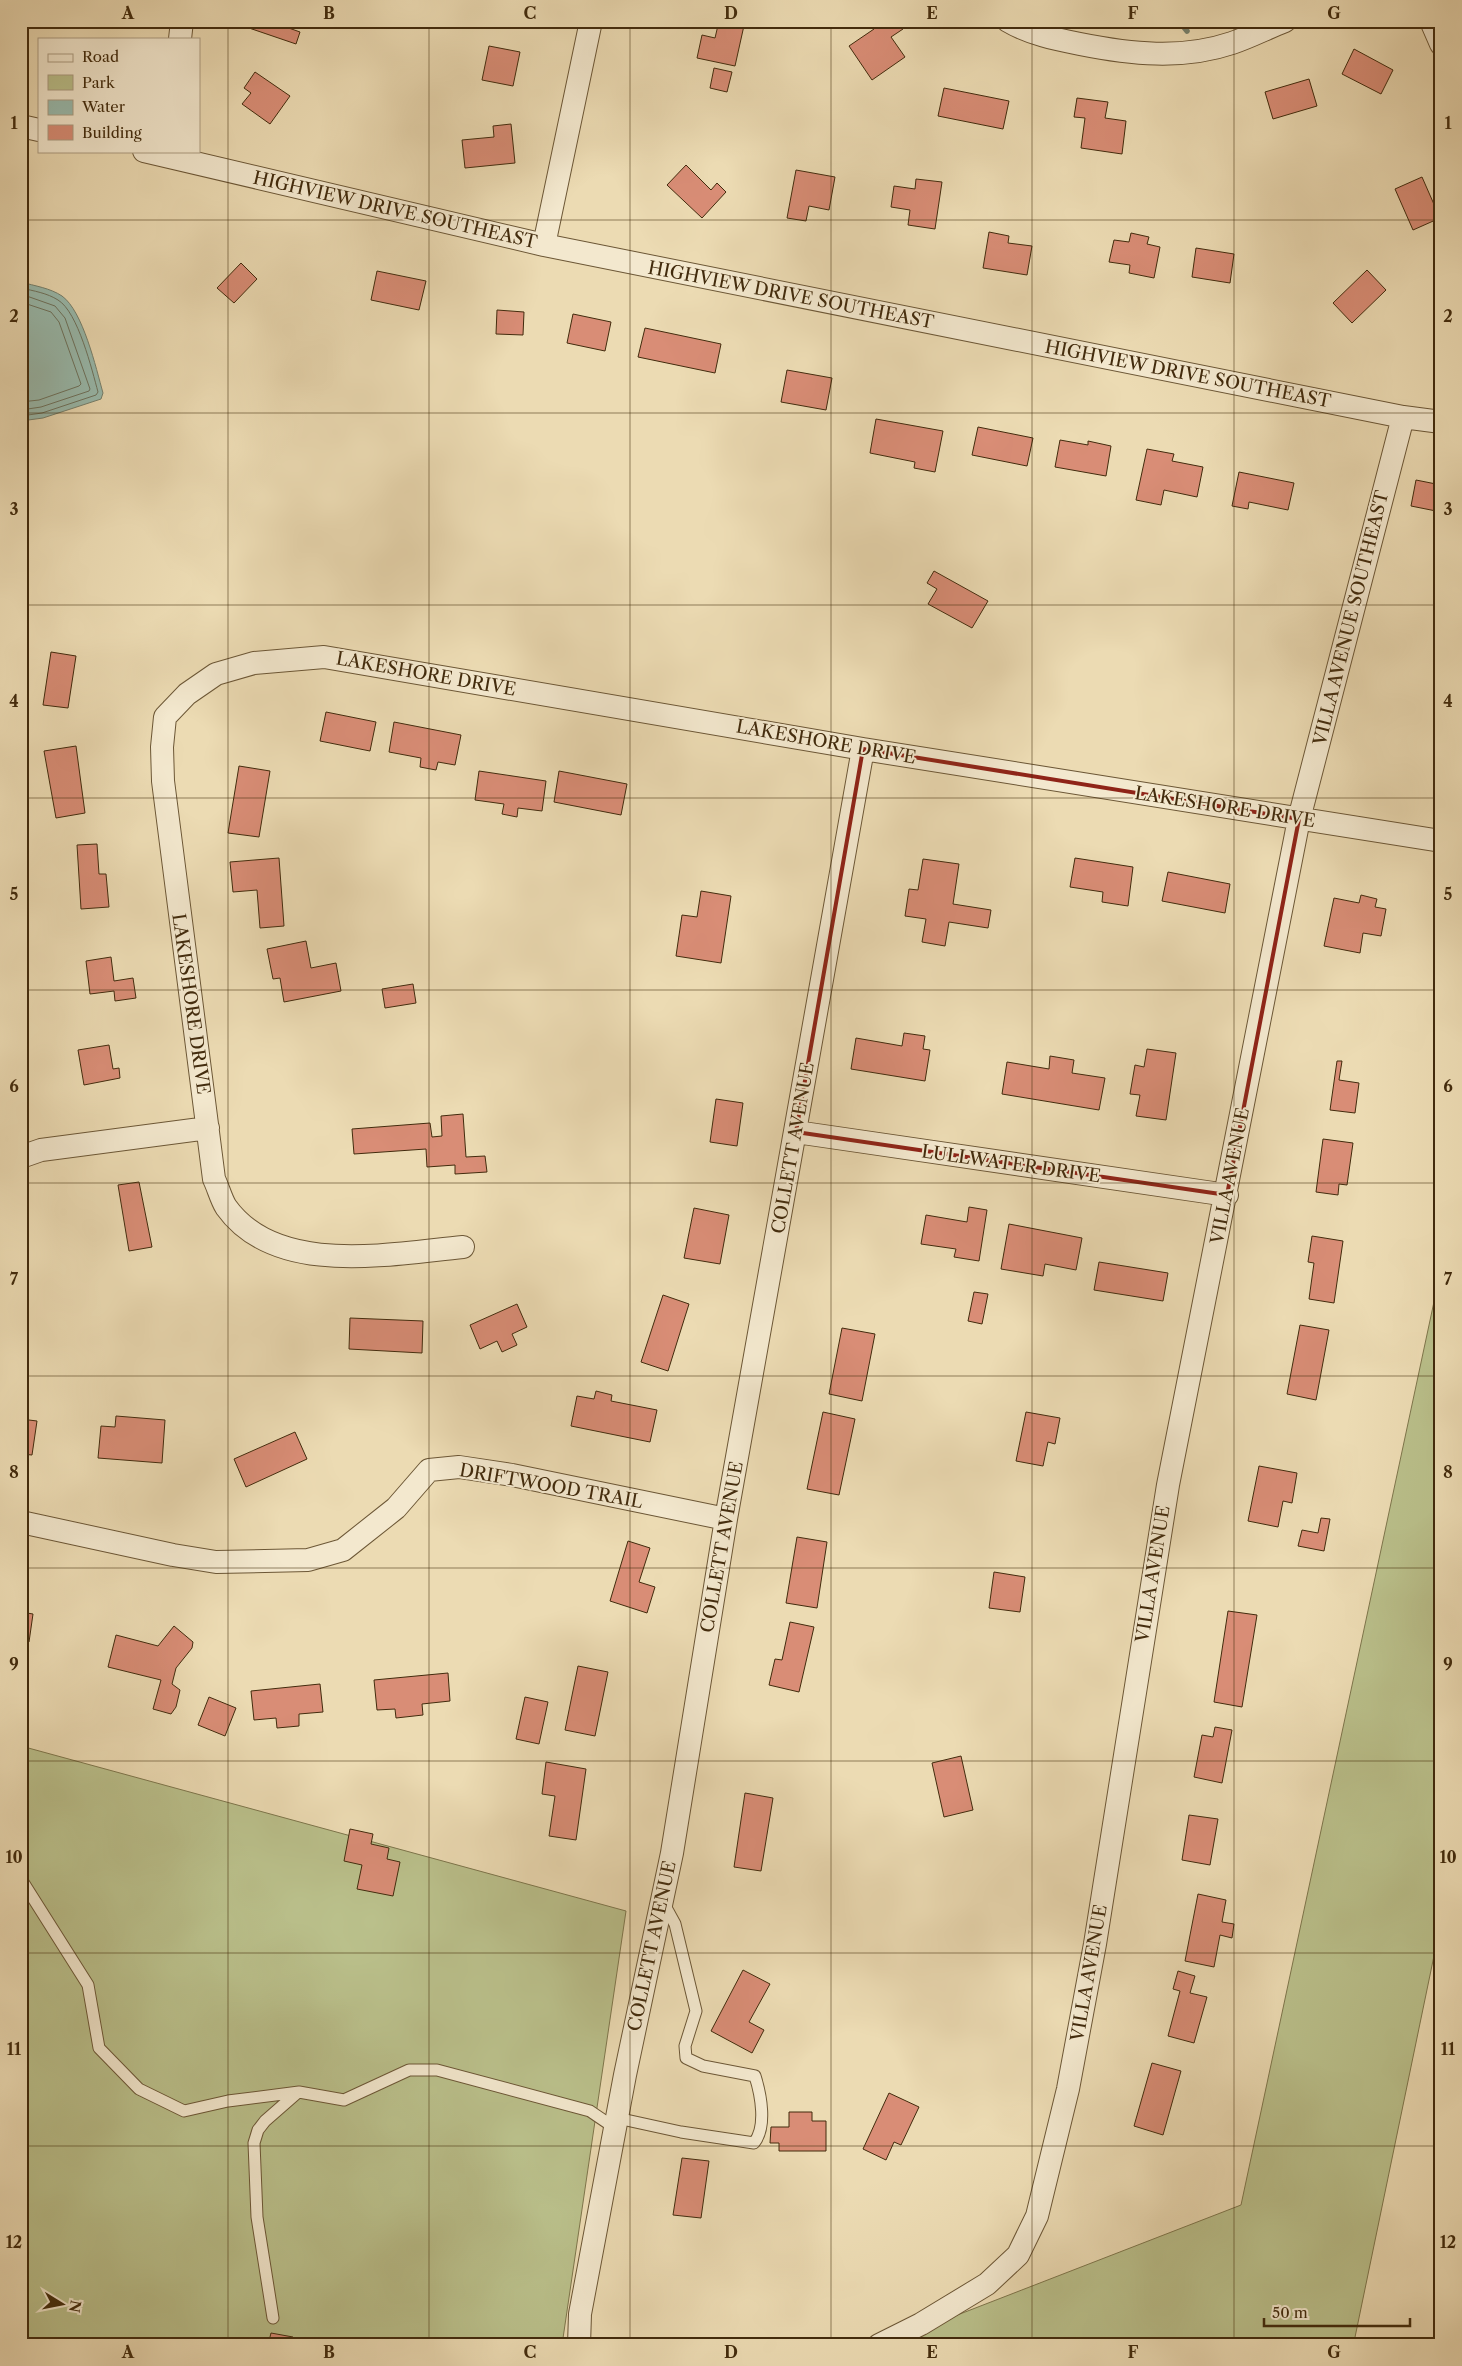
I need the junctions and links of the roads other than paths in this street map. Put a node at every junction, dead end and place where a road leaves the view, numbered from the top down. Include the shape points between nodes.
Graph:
1 (182, 21) edge
2 (592, 21) edge
3 (1008, 21) edge
4 (1285, 21) edge
5 (1431, 21) edge
6 (180, 38) edge
7 (1441, 44) edge
8 (21, 126) edge
9 (38, 130) edge
10 (158, 153) edge
11 (544, 245) junction
12 (1403, 416) junction
13 (1441, 422) edge
14 (863, 748) junction
15 (1299, 819) junction
16 (1441, 842) edge
17 (208, 1128) junction
18 (796, 1132) junction
19 (21, 1157) edge
20 (1227, 1195) junction
21 (463, 1247) dead end
22 (726, 1519) junction
23 (21, 1522) edge
24 (21, 1880) edge
25 (662, 1900) junction
26 (299, 2092) junction
27 (616, 2123) junction
28 (273, 2318) dead end
29 (579, 2344) edge
30 (879, 2345) edge

1 - 6 street
2 - 11 street
3 - 4 street via 1025,31 1063,41 1122,52 1154,54 1231,44
5 - 7 street
8 - 9 street
10 - 11 street, HIGHVIEW DRIVE SOUTHEAST
11 - 12 street, HIGHVIEW DRIVE SOUTHEAST
12 - 13 street, HIGHVIEW DRIVE SOUTHEAST
12 - 15 street, VILLA AVENUE SOUTHEAST
14 - 15 street, LAKESHORE DRIVE
14 - 17 street, LAKESHORE DRIVE via 324,657 254,662 216,674 187,694 165,717 162,747 163,781
14 - 18 street, COLLETT AVENUE
15 - 16 street, LAKESHORE DRIVE
15 - 20 street, VILLA AVENUE
17 - 19 street via 41,1150
17 - 21 street, LAKESHORE DRIVE via 214,1179 226,1206 249,1230 284,1248 316,1255 375,1255
18 - 20 street, LULLWATER DRIVE
18 - 22 street, COLLETT AVENUE
20 - 30 street, VILLA AVENUE via 1168,1485 1095,1944 1066,2098 1037,2216 1018,2254 987,2284
22 - 23 street, DRIFTWOOD TRAIL via 459,1467 429,1470 396,1508 343,1550 308,1560 216,1562
22 - 25 street, COLLETT AVENUE
24 - 26 lane via 88,1985 99,2048 139,2089 184,2111 228,2101
25 - 27 street, COLLETT AVENUE
25 - 27 lane via 675,1924 696,2011 685,2046 686,2058 703,2066 755,2076 759,2090 760,2136 754,2143
26 - 27 lane via 344,2100 409,2070 438,2070 590,2110
26 - 28 lane via 265,2121 254,2143 257,2217
27 - 29 street, COLLETT AVENUE via 580,2314

